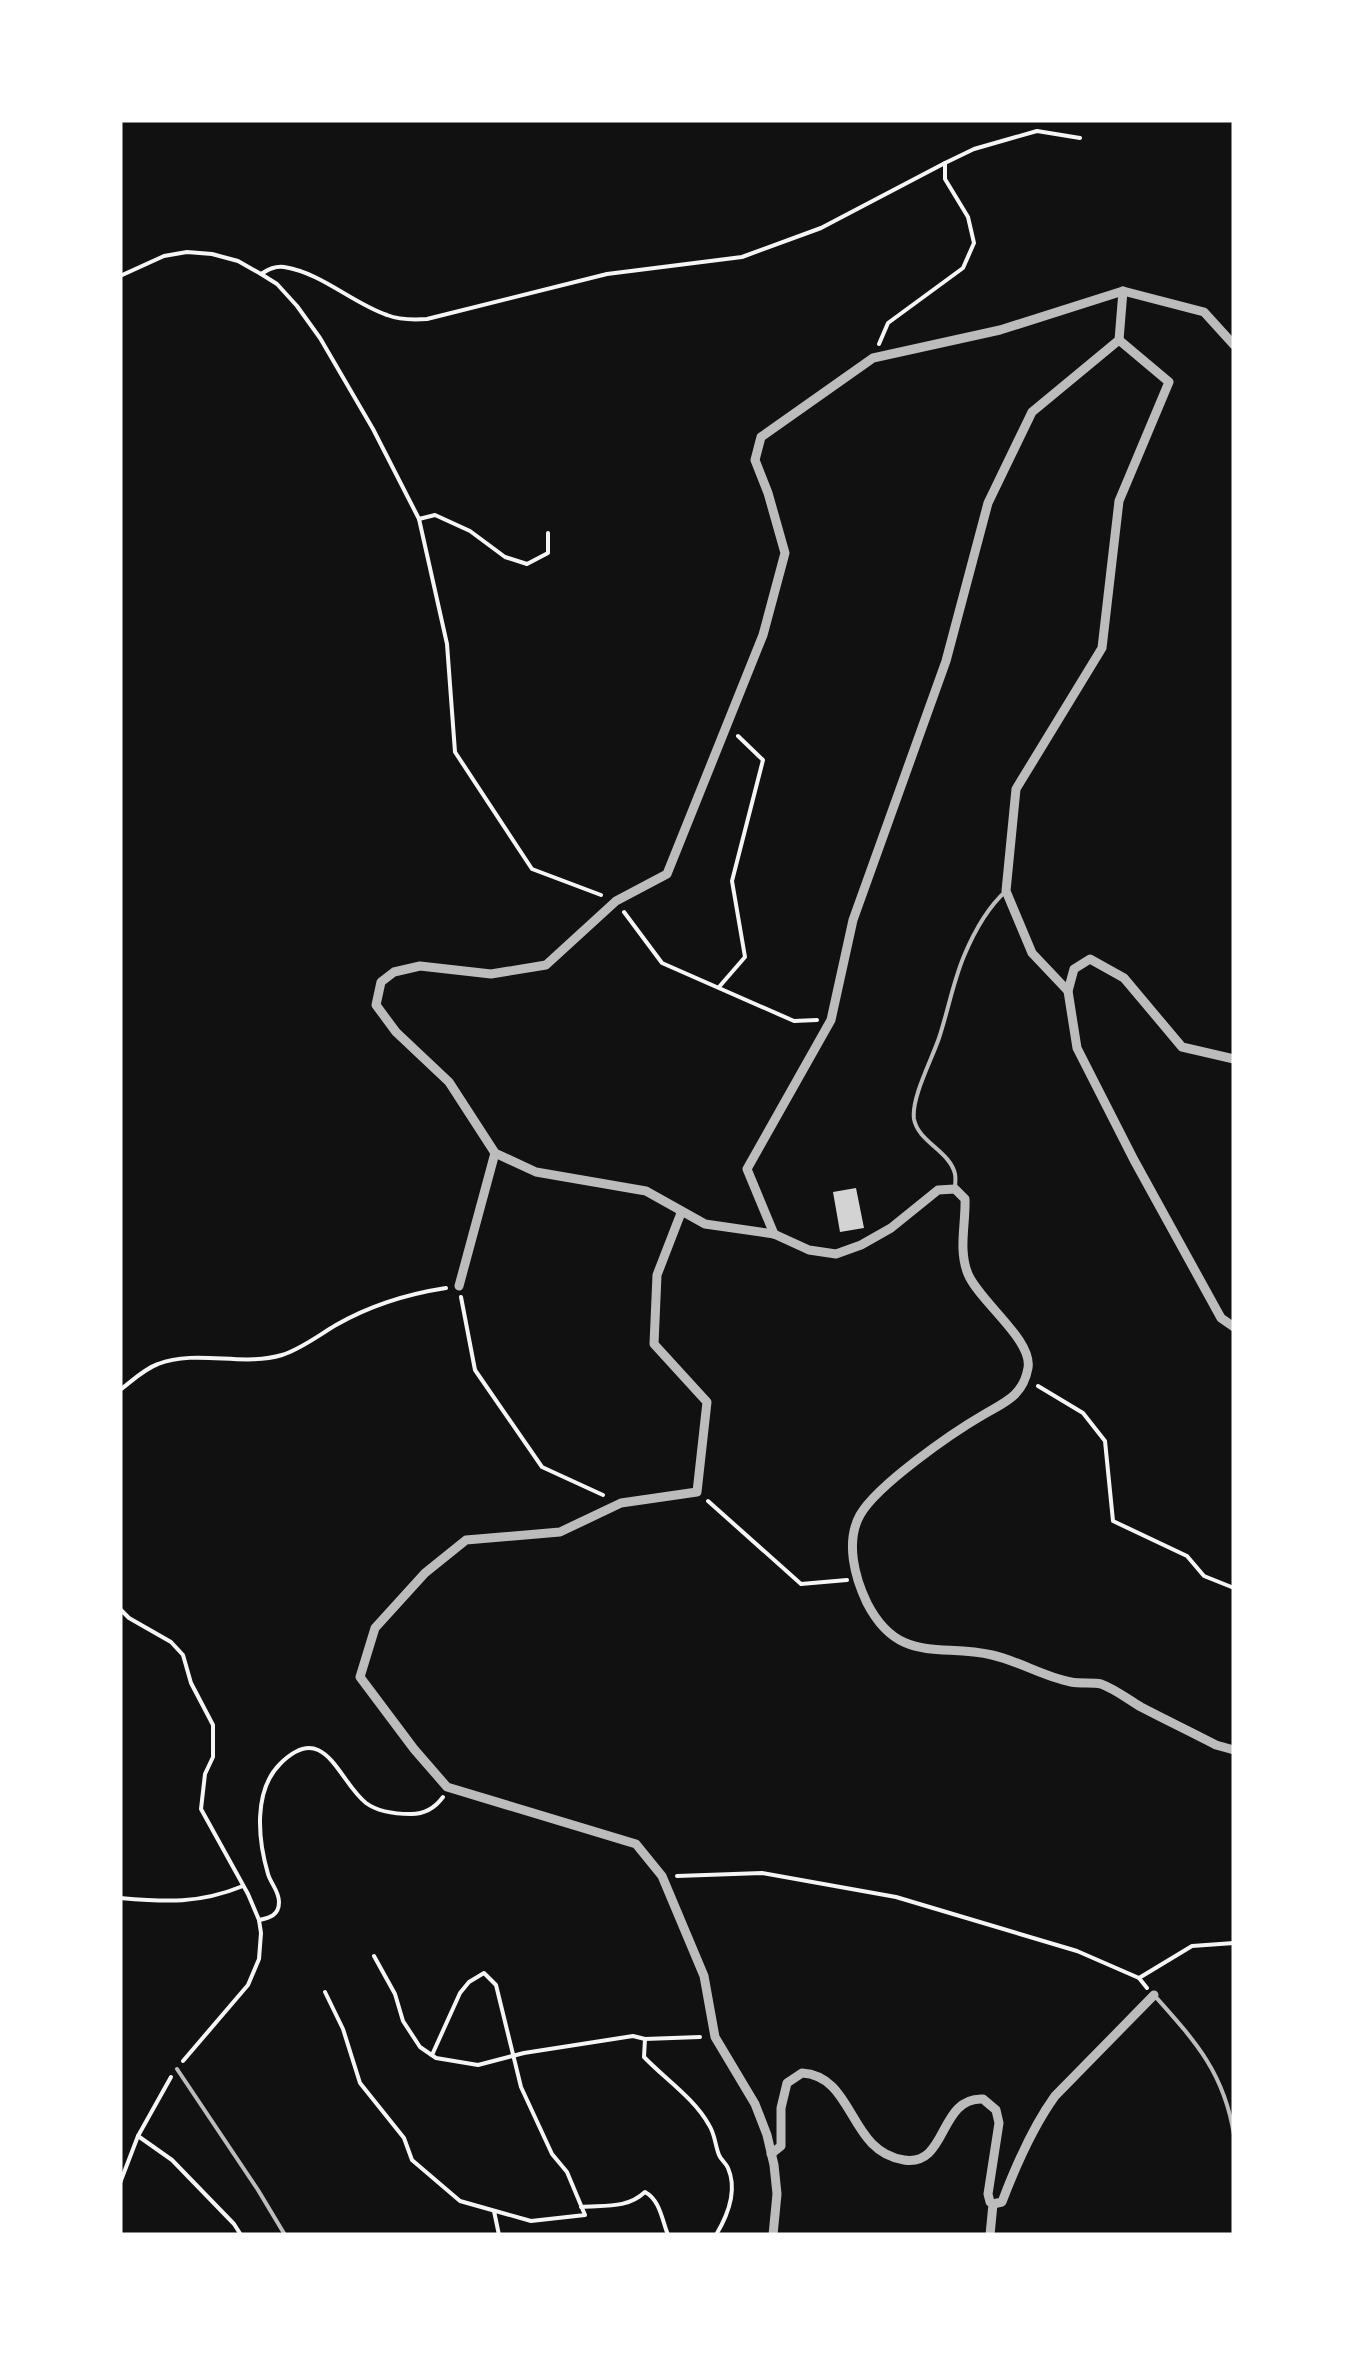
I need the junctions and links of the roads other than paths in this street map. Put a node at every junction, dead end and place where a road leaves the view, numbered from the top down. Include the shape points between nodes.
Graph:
1 (1124, 291) junction
2 (1119, 340) junction
3 (1234, 345) edge
4 (1006, 891) junction
5 (1068, 992) junction
6 (1234, 1059) edge
7 (496, 1153) junction
8 (955, 1190) junction
9 (681, 1212) junction
10 (774, 1234) junction
11 (460, 1286) road end
12 (1234, 1327) edge
13 (1234, 1750) edge
14 (1154, 1995) joint
15 (177, 2069) road end
16 (1234, 2136) edge
17 (772, 2154) junction
18 (993, 2204) junction
19 (285, 2235) edge
20 (774, 2235) edge
21 (990, 2235) edge

1 - 2 street
1 - 3 street via 1204,312
1 - 7 street via 1000,330 873,358 761,437 755,460 785,553 763,635 666,874 616,901 546,965 492,974 420,966 381,982 376,1004 450,1082
2 - 4 street via 1169,382 1119,501 1102,648 1016,789
2 - 10 street via 1032,412 988,504 946,661 853,920 831,1020 747,1168
4 - 5 street via 1032,953
4 - 8 lane via 964,957 914,1106 922,1136 955,1171
5 - 6 street via 1074,969 1090,959 1124,978 1182,1047
5 - 12 street via 1078,1048 1220,1318
7 - 9 street via 536,1172 646,1192
7 - 11 street
8 - 10 street via 938,1190 891,1228 836,1254
8 - 13 street via 965,1198 968,1276 1029,1362 1017,1394 914,1464 860,1516 853,1554 857,1579 877,1620 903,1642 929,1650 992,1654 1070,1682 1101,1684
9 - 10 street via 705,1224
9 - 17 street via 657,1275 654,1344 707,1402 698,1492 621,1503 560,1532 466,1540 424,1573 375,1628 360,1677 447,1787 636,1844 662,1876 704,1976 715,2036 755,2104
14 - 16 lane via 1206,2057
14 - 18 street via 1056,2096 1002,2202
15 - 19 lane
17 - 18 street via 781,2146 787,2083 802,2073 832,2086 872,2146 907,2161 929,2153 960,2104 983,2100 999,2122 988,2194
17 - 20 street
18 - 21 street

